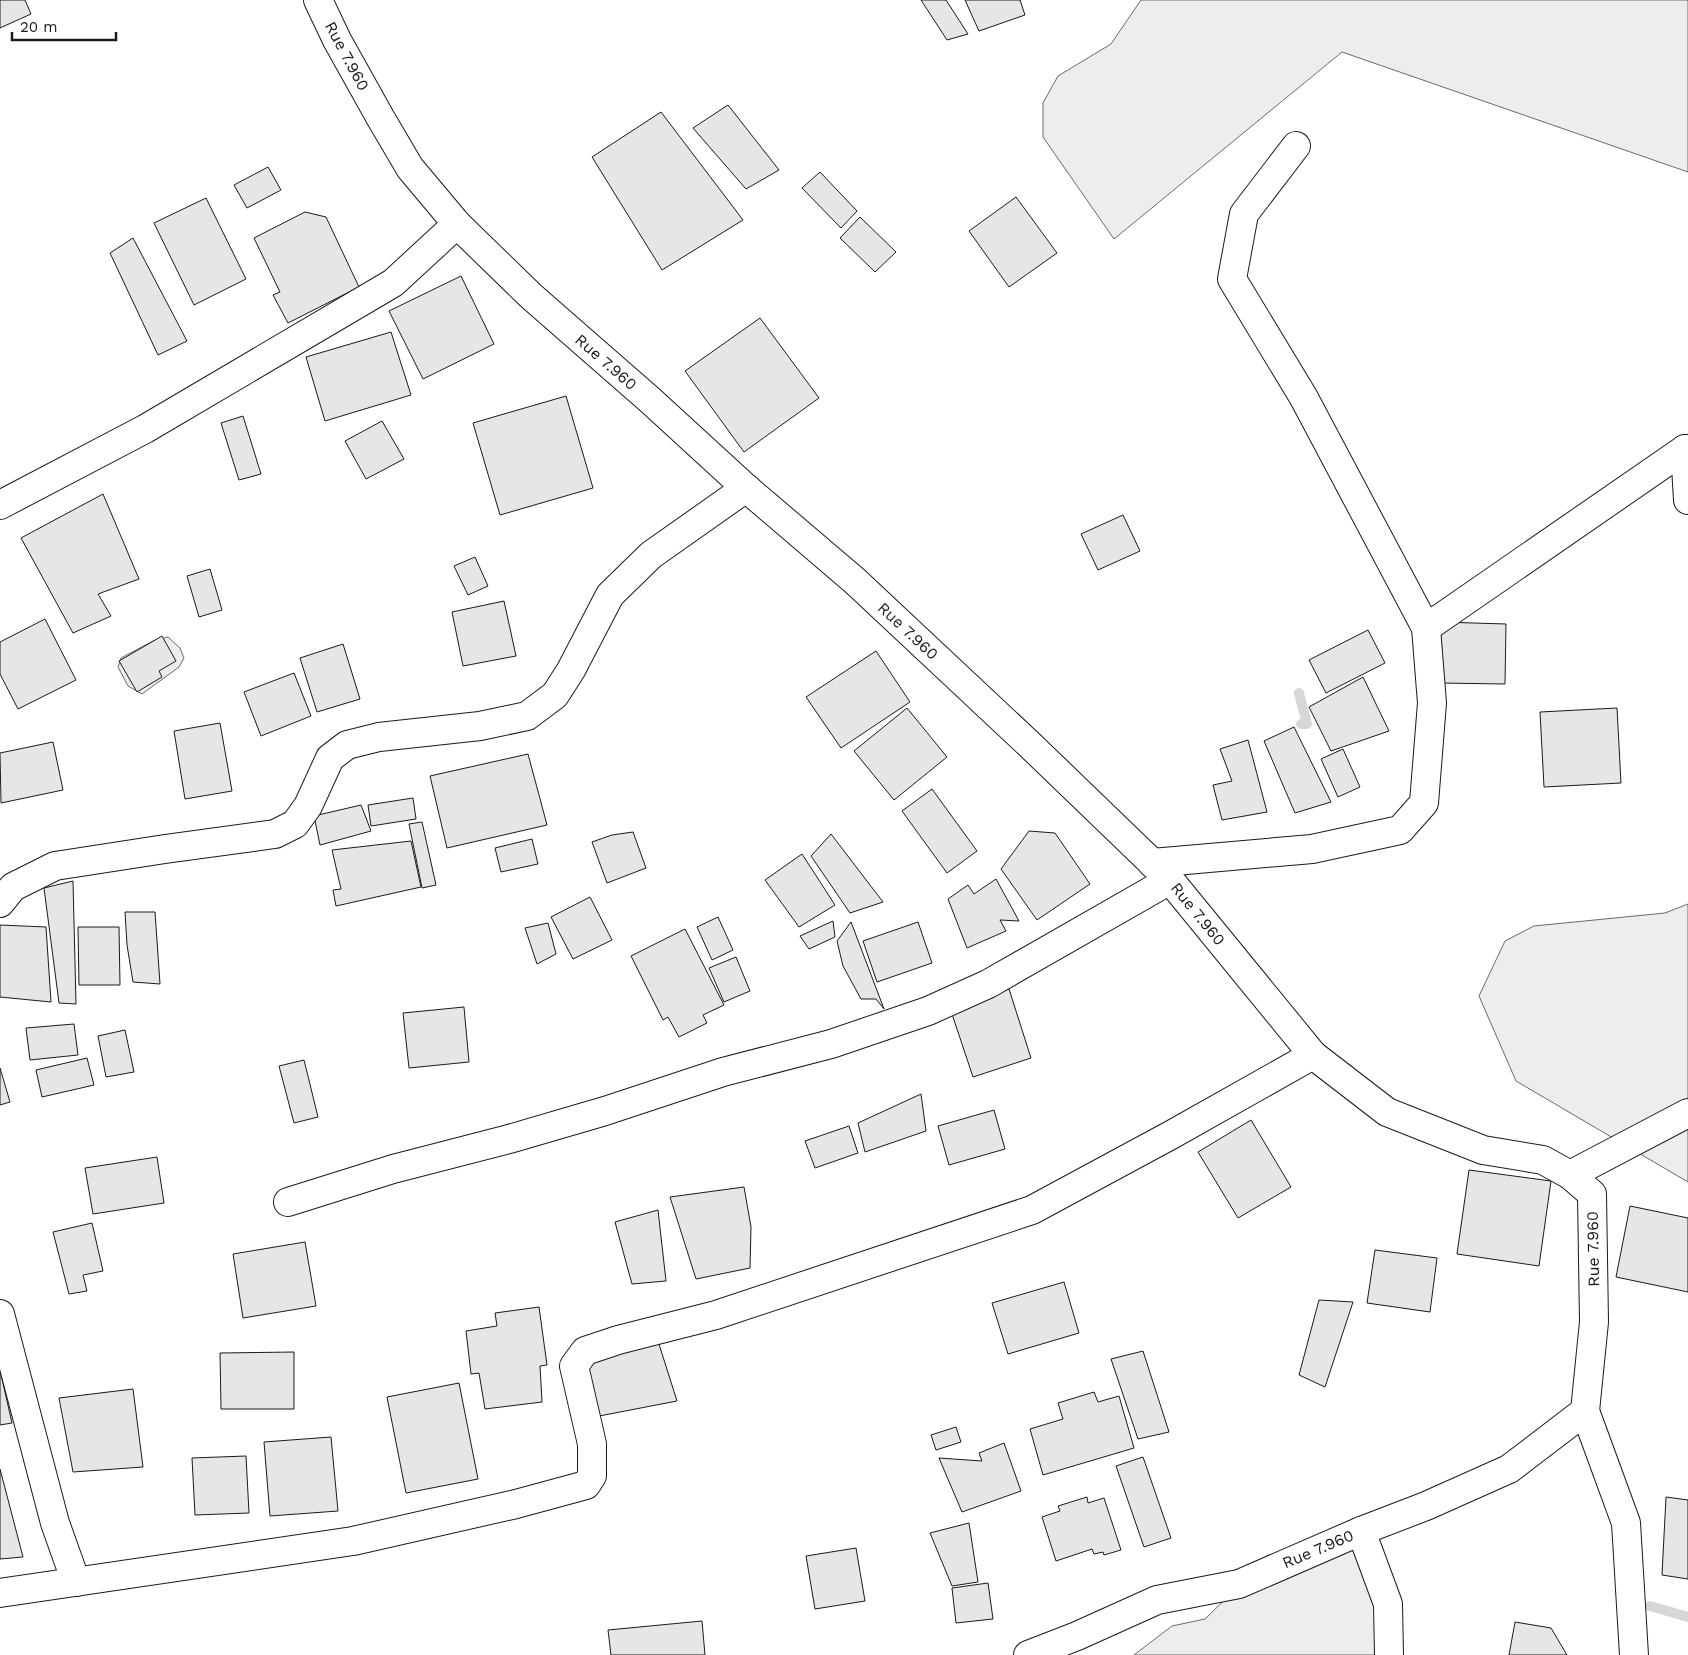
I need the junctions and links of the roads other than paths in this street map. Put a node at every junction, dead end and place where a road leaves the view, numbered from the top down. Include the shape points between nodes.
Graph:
1 (318, 0) edge
2 (1296, 146) dead end
3 (457, 224) junction
4 (746, 488) junction
5 (1688, 500) edge
6 (0, 505) edge
7 (1426, 628) junction
8 (1161, 871) junction
9 (0, 903) edge
10 (1313, 1055) junction
11 (1688, 1113) edge
12 (1570, 1175) junction
13 (288, 1202) dead end
14 (0, 1314) edge
15 (1585, 1411) junction
16 (1361, 1531) junction
17 (76, 1582) junction
18 (0, 1592) edge
19 (1077, 1645) edge
20 (1028, 1655) edge
21 (1390, 1655) edge
22 (1634, 1655) edge

1 - 3 street, Rue 7.960 via 337,40 410,168
2 - 7 street via 1244,214 1232,279 1304,398
3 - 4 street, Rue 7.960 via 531,296
3 - 6 street via 393,283 145,429
4 - 8 street, Rue 7.960 via 854,581
4 - 9 street via 650,555 610,595 555,695 527,716 480,726 378,737 347,745 330,758 308,806 295,824 275,834 55,866 13,888
5 - 7 street via 1685,449
7 - 8 street via 1432,703 1424,803 1400,830 1312,849
8 - 10 street, Rue 7.960
8 - 13 street via 988,984 928,1011 832,1044 723,1072 509,1139 393,1169
10 - 12 street, Rue 7.960 via 1387,1112 1483,1150 1543,1160
10 - 17 street via 1032,1210 716,1316 585,1350 574,1366 592,1444 592,1476 586,1486 353,1541
11 - 12 street
12 - 15 street, Rue 7.960 via 1592,1194 1594,1322
14 - 17 street via 55,1523
15 - 16 street, Rue 7.960 via 1509,1470
15 - 22 street via 1626,1523
16 - 19 street, Rue 7.960 via 1239,1584 1157,1600
16 - 21 street via 1388,1604
17 - 18 street
19 - 20 street, Rue 7.960

